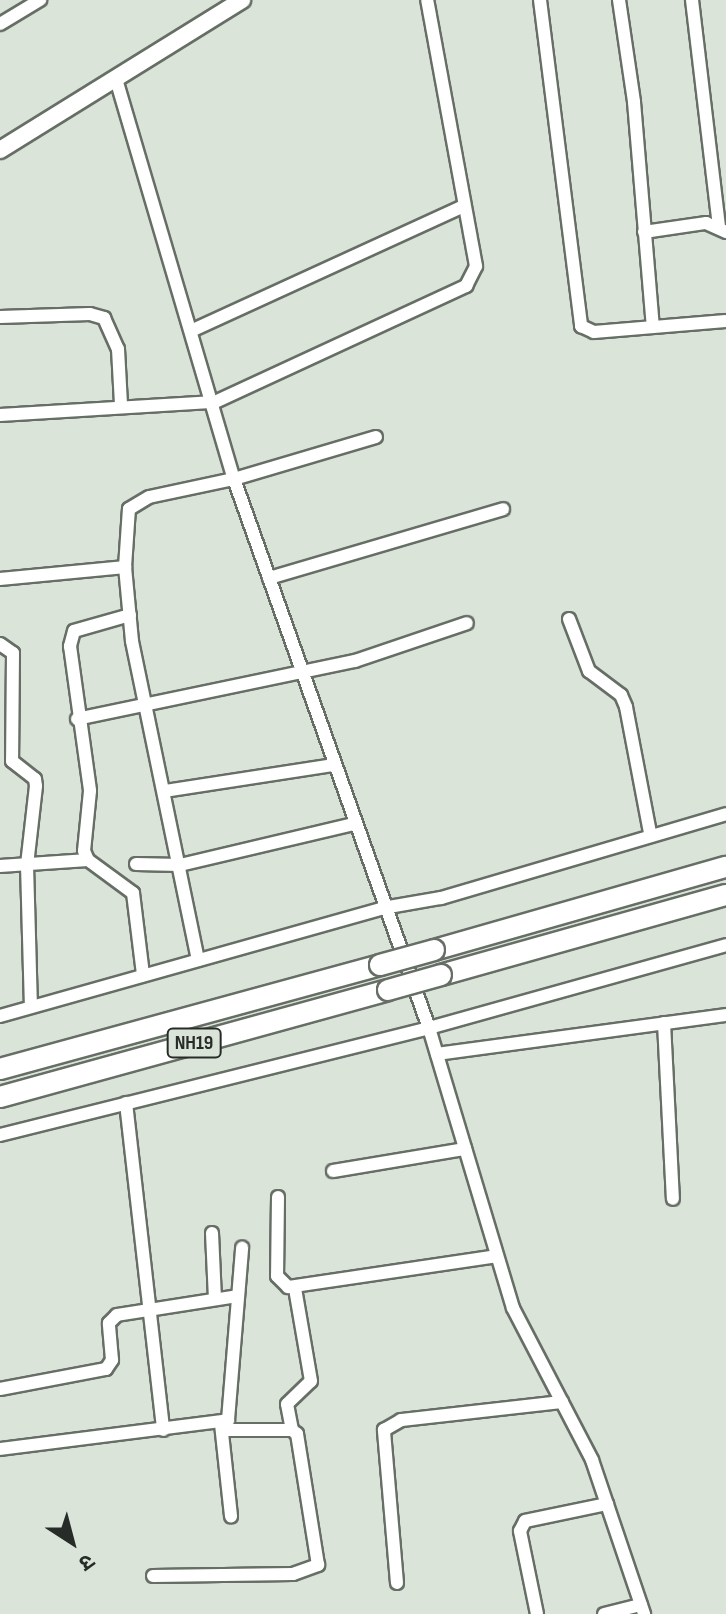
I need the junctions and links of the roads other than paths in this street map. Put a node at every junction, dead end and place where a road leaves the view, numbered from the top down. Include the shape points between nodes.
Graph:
1 (40, 0) edge
2 (242, 0) edge
3 (427, 0) edge
4 (540, 0) edge
5 (619, 0) edge
6 (696, 1) edge
7 (220, 6) edge
8 (0, 24) edge
9 (116, 79) junction
10 (0, 150) edge
11 (462, 207) junction
12 (722, 228) edge
13 (644, 232) junction
14 (0, 317) edge
15 (726, 321) edge
16 (653, 326) junction
17 (193, 330) junction
18 (215, 402) junction
19 (121, 404) junction
20 (0, 415) edge
21 (376, 437) dead end
22 (234, 479) junction
23 (503, 509) dead end
24 (125, 567) junction
25 (269, 578) junction
26 (0, 579) edge
27 (130, 615) junction
28 (569, 619) dead end
29 (467, 623) dead end
30 (0, 644) edge
31 (302, 674) junction
32 (145, 704) junction
33 (77, 719) junction
34 (333, 765) junction
35 (165, 791) junction
36 (726, 814) edge
37 (354, 824) junction
38 (650, 833) junction
39 (88, 860) junction
40 (136, 864) dead end
41 (27, 865) junction
42 (180, 865) junction
43 (0, 866) edge
44 (726, 867) edge
45 (726, 895) edge
46 (383, 908) junction
47 (726, 945) edge
48 (198, 960) junction
49 (143, 975) junction
50 (31, 1007) junction
51 (726, 1015) edge
52 (0, 1016) edge
53 (664, 1023) junction
54 (429, 1028) junction
55 (437, 1054) junction
56 (0, 1069) edge
57 (0, 1097) edge
58 (126, 1103) junction
59 (0, 1135) edge
60 (465, 1149) junction
61 (333, 1171) dead end
62 (278, 1197) dead end
63 (673, 1199) dead end
64 (212, 1233) dead end
65 (242, 1248) dead end
66 (497, 1256) junction
67 (295, 1288) junction
68 (238, 1296) junction
69 (215, 1299) junction
70 (147, 1309) junction
71 (0, 1389) edge
72 (562, 1402) junction
73 (221, 1427) junction
74 (163, 1430) junction
75 (292, 1430) junction
76 (0, 1449) edge
77 (607, 1504) junction
78 (231, 1516) dead end
79 (153, 1576) dead end
80 (397, 1583) dead end
81 (642, 1609) edge
82 (537, 1614) edge
83 (604, 1614) edge

1 - 8 street
2 - 7 street
3 - 11 street
4 - 16 street via 581,326 594,332
5 - 13 street
6 - 12 street
7 - 9 street
9 - 10 street
9 - 17 street
11 - 17 street
11 - 18 street via 476,266 466,286
12 - 13 street
13 - 16 street
14 - 19 street via 104,318 118,349
15 - 16 street
17 - 18 street
18 - 19 street
18 - 22 street
19 - 20 street
21 - 22 street
22 - 24 street via 149,497 129,509
22 - 25 street
23 - 25 street
24 - 26 street
24 - 27 street
25 - 31 street
27 - 32 street
27 - 33 street via 84,627 70,637
28 - 38 street via 589,671 621,695 626,707
29 - 31 street via 378,655
30 - 41 street via 13,653 12,761 35,779 36,786
31 - 32 street
31 - 34 street
32 - 33 street
32 - 35 street
33 - 39 street via 90,791
34 - 35 street
34 - 37 street
35 - 42 street
36 - 38 street
37 - 42 street
37 - 46 street
38 - 46 street via 441,898
39 - 41 street
39 - 49 street via 133,893
40 - 42 street
41 - 43 street
41 - 50 street
42 - 48 street
44 - 56 highway, NH19, bridge
45 - 57 highway, NH19, bridge
46 - 48 street
46 - 54 street
47 - 54 street
48 - 49 street
49 - 50 street
50 - 52 street
51 - 53 street
53 - 55 street
53 - 63 street
54 - 55 street
54 - 58 street
55 - 60 street
58 - 59 street
58 - 70 street
60 - 61 street
60 - 66 street
62 - 67 street via 277,1276
64 - 69 street
65 - 68 street
66 - 67 street
66 - 72 street via 536,1361
67 - 75 street via 311,1381 287,1404
68 - 69 street
68 - 73 street via 231,1414
69 - 70 street
70 - 71 street via 112,1317 112,1360 106,1369
70 - 74 street
72 - 77 street via 579,1430
72 - 80 street via 401,1420 384,1430
73 - 74 street
73 - 75 street
73 - 78 street
74 - 76 street
75 - 79 street via 303,1449 318,1565 293,1574
77 - 81 street
77 - 82 street via 525,1521 520,1531
81 - 83 street

